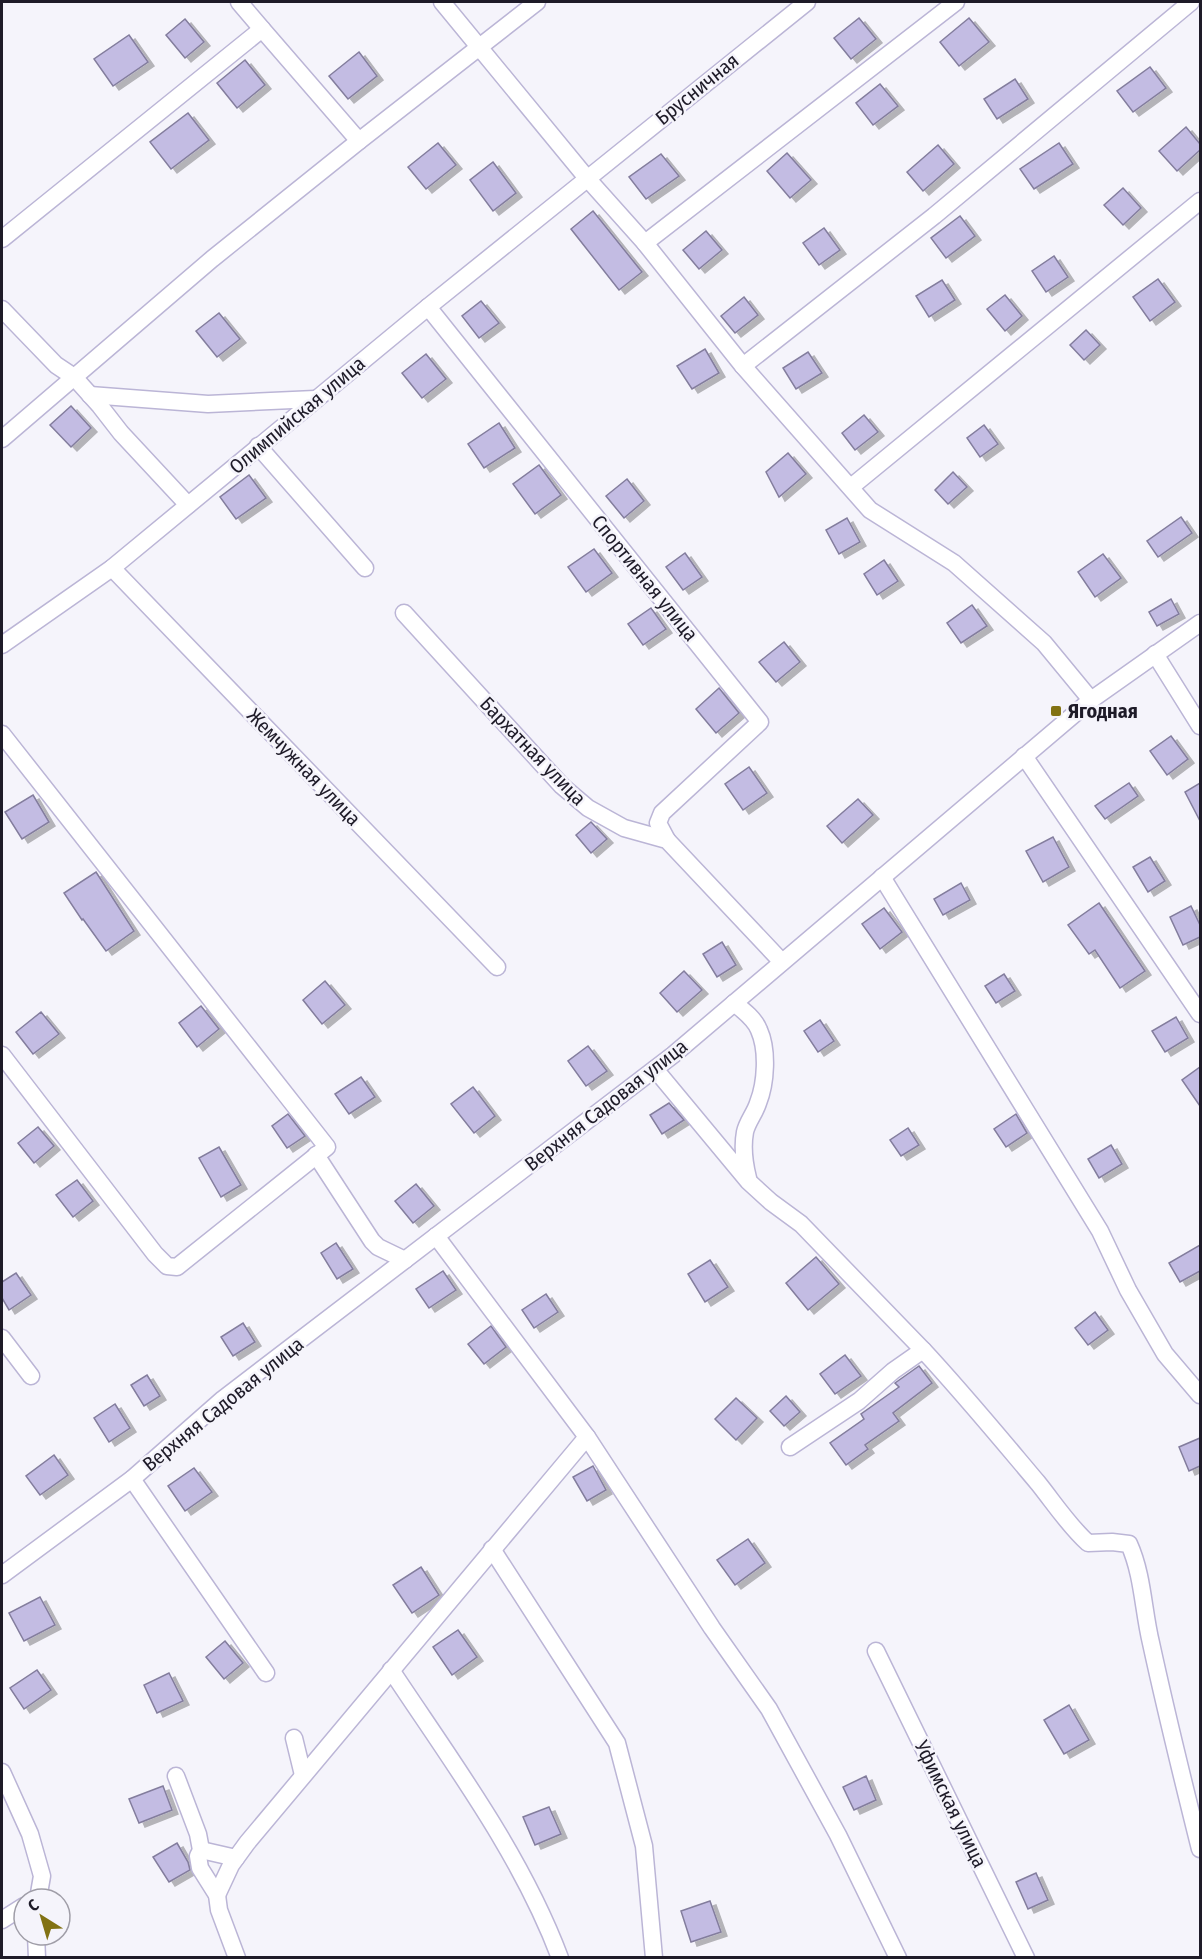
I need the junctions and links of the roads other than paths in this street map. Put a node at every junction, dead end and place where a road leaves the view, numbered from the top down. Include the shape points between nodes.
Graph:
1 (239, 2) edge
2 (442, 2) edge
3 (537, 2) edge
4 (807, 2) edge
5 (956, 2) edge
6 (1191, 2) edge
7 (262, 29) junction
8 (478, 47) junction
9 (358, 141) junction
10 (586, 177) junction
11 (1200, 201) edge
12 (2, 239) edge
13 (645, 243) junction
14 (428, 307) junction
15 (2, 309) edge
16 (743, 366) junction
17 (74, 377) junction
18 (90, 395) junction
19 (315, 399) junction
20 (2, 438) edge
21 (258, 446) junction
22 (851, 487) junction
23 (188, 505) junction
24 (112, 568) junction
25 (365, 568) dead end
26 (404, 613) dead end
27 (1200, 624) edge
28 (2, 645) edge
29 (1155, 654) junction
30 (1091, 700) junction
31 (1200, 726) edge
32 (2, 734) edge
33 (1024, 756) junction
34 (667, 840) junction
35 (882, 877) junction
36 (782, 962) junction
37 (497, 967) dead end
38 (734, 1003) junction
39 (1200, 1014) edge
40 (2, 1054) edge
41 (655, 1069) junction
42 (316, 1155) junction
43 (748, 1181) junction
44 (436, 1236) junction
45 (405, 1260) junction
46 (2, 1338) edge
47 (923, 1350) junction
48 (32, 1376) dead end
49 (1200, 1395) edge
50 (587, 1437) junction
51 (790, 1447) dead end
52 (132, 1479) junction
53 (492, 1549) junction
54 (2, 1575) edge
55 (876, 1652) dead end
56 (391, 1670) junction
57 (266, 1673) dead end
58 (294, 1738) dead end
59 (2, 1772) edge
60 (303, 1774) junction
61 (177, 1776) dead end
62 (1200, 1849) edge
63 (201, 1850) junction
64 (236, 1858) junction
65 (40, 1887) edge
66 (217, 1895) junction
67 (237, 1958) edge
68 (560, 1958) edge
69 (654, 1958) edge
70 (897, 1958) edge
71 (1026, 1958) edge

1 - 7 street
2 - 8 street
3 - 8 street
4 - 10 street, Брусничная
5 - 13 street
6 - 16 street via 934,216
7 - 9 street
7 - 12 street
8 - 9 street
8 - 10 street
9 - 17 street
10 - 13 street
10 - 14 street, Олимпийская улица
11 - 22 street
13 - 16 street
14 - 19 street, Олимпийская улица
14 - 34 street, Спортивная улица via 760,722 662,813 658,823
15 - 17 street via 56,365
16 - 22 street
17 - 18 street
17 - 20 street
18 - 19 street via 208,404
18 - 23 street
19 - 21 street, Олимпийская улица
21 - 23 street, Олимпийская улица
21 - 25 street
22 - 30 street via 870,510 954,562 1020,620
23 - 24 street, Олимпийская улица
24 - 28 street, Олимпийская улица
24 - 37 street, Жемчужная улица
26 - 34 street, Бархатная улица via 562,786 588,808 624,828
27 - 29 street, Верхняя Садовая улица
29 - 30 street, Верхняя Садовая улица
29 - 31 street
30 - 33 street, Верхняя Садовая улица
32 - 42 street via 327,1147
33 - 35 street, Верхняя Садовая улица
33 - 39 street
34 - 36 street
35 - 36 street, Верхняя Садовая улица
35 - 49 street via 1100,1231 1165,1354
36 - 38 street, Верхняя Садовая улица
38 - 41 street, Верхняя Садовая улица
38 - 43 street via 759,1028 764,1060 759,1102 745,1130 743,1149
40 - 42 street via 167,1266 177,1267
41 - 43 street
41 - 44 street, Верхняя Садовая улица
42 - 45 street via 372,1241
43 - 47 street via 801,1224
44 - 45 street, Верхняя Садовая улица
44 - 50 street
45 - 52 street, Верхняя Садовая улица via 223,1399
46 - 48 street
47 - 51 street via 859,1401
47 - 62 street via 1077,1533 1088,1543 1129,1544 1135,1556 1144,1615
50 - 53 street
50 - 70 street via 770,1709 838,1835
52 - 54 street, Верхняя Садовая улица
52 - 57 street
53 - 56 street
53 - 69 street via 617,1743 644,1846
55 - 71 street, Уфимская улица
56 - 60 street
56 - 68 street via 500,1835 550,1930
58 - 60 street
59 - 65 street via 30,1834 42,1876
60 - 64 street
61 - 63 street
63 - 64 street
63 - 66 street via 200,1868
64 - 66 street
66 - 67 street

